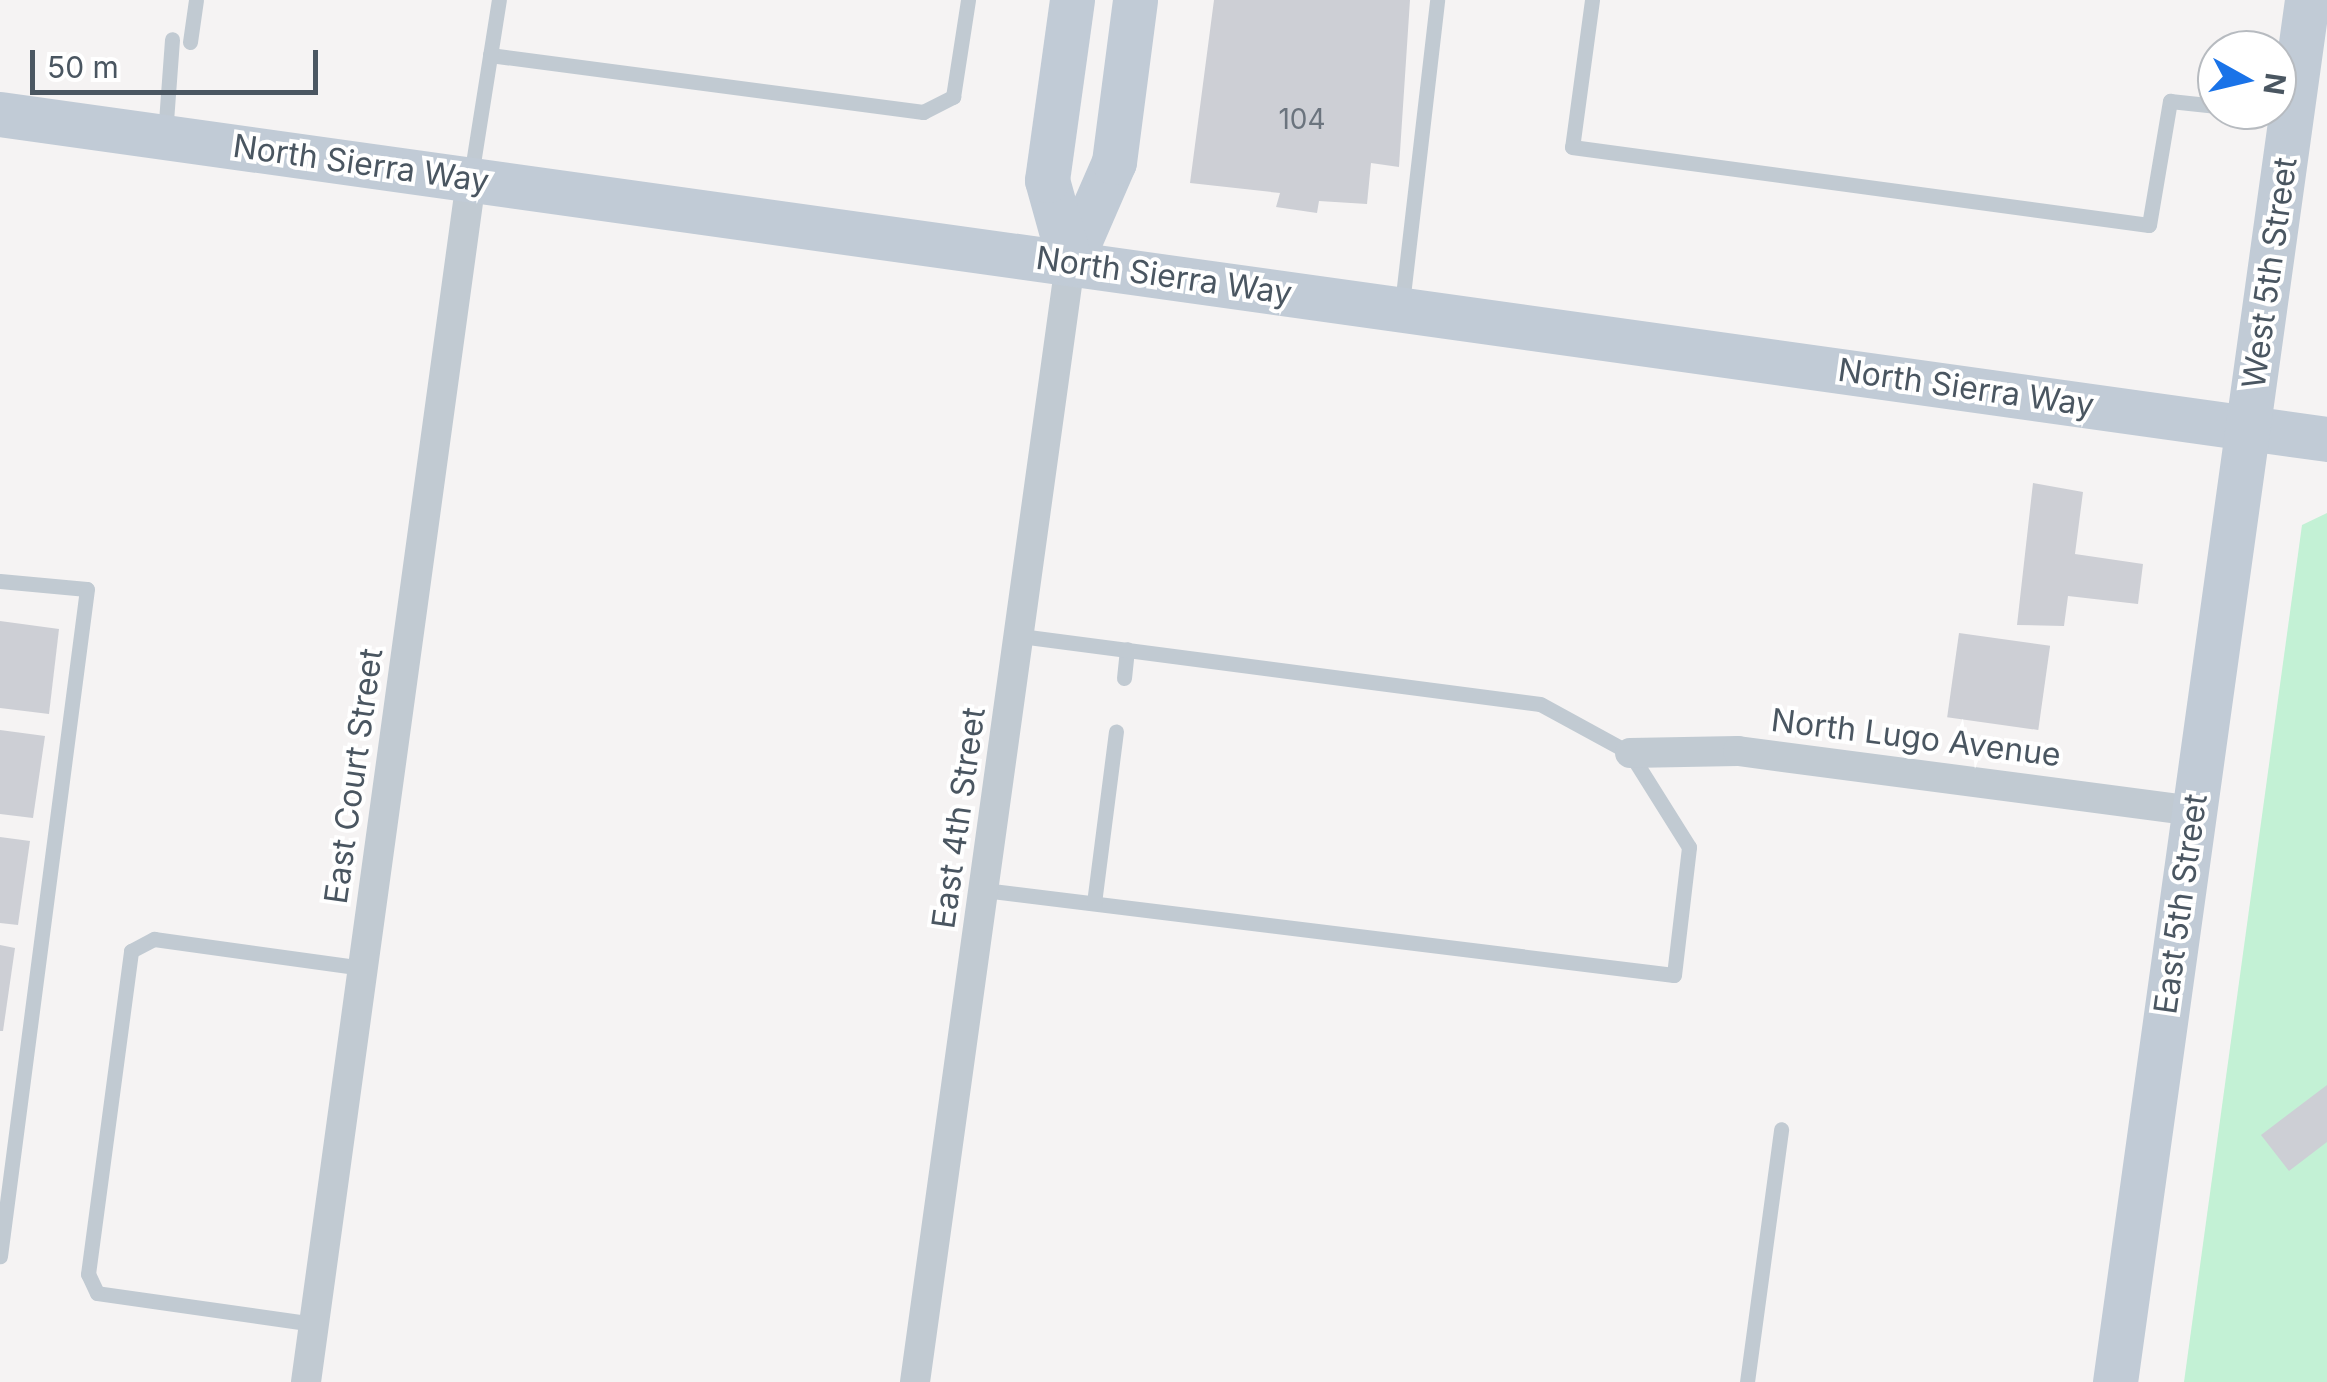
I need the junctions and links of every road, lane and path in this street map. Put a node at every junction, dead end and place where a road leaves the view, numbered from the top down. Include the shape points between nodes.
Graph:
1 (196, 0) edge
2 (498, 0) edge
3 (968, 0) edge
4 (1072, 0) edge
5 (1134, 0) edge
6 (1436, 0) edge
7 (1592, 0) edge
8 (2306, 0) edge
9 (172, 40) dead end
10 (190, 42) dead end
11 (2297, 46) edge
12 (490, 54) junction
13 (2197, 104) edge
14 (0, 114) edge
15 (2282, 130) edge
16 (165, 137) junction
17 (471, 180) junction
18 (1070, 263) junction
19 (1401, 309) junction
20 (2249, 427) junction
21 (2327, 439) edge
22 (0, 581) edge
23 (1020, 636) junction
24 (1127, 650) junction
25 (1124, 678) dead end
26 (1116, 730) dead end
27 (1630, 753) junction
28 (2193, 811) junction
29 (984, 890) junction
30 (1094, 904) junction
31 (363, 968) junction
32 (1781, 1129) dead end
33 (0, 1256) edge
34 (314, 1324) junction
35 (306, 1382) edge
36 (915, 1382) edge
37 (1747, 1382) edge
38 (2115, 1382) edge

1 - 10 lane
2 - 12 lane
3 - 12 lane via 953,96 922,112
4 - 18 street via 1046,180
5 - 18 street via 1114,162
6 - 19 lane
7 - 13 lane via 1572,146 2149,225 2170,101
8 - 11 street, West 5th Street
9 - 16 lane
12 - 17 lane
14 - 16 street, North Sierra Way
15 - 20 street, West 5th Street
16 - 17 street, North Sierra Way
17 - 18 street, North Sierra Way
17 - 31 street, East Court Street
18 - 19 street, North Sierra Way
18 - 23 street, East 4th Street
19 - 20 street, North Sierra Way
20 - 21 street, North Sierra Way
20 - 28 street, East 5th Street
22 - 33 lane via 88,589
23 - 24 lane
23 - 29 street, East 4th Street
24 - 25 lane
24 - 27 lane via 1540,704
26 - 30 lane
27 - 28 street, North Lugo Avenue via 1738,752
27 - 30 lane via 1690,846 1674,975
28 - 38 street, East 5th Street
29 - 30 lane
29 - 36 street, East 4th Street
31 - 34 street, East Court Street
31 - 34 lane via 154,939 131,951 88,1274 97,1293
32 - 37 lane
34 - 35 street, East Court Street

